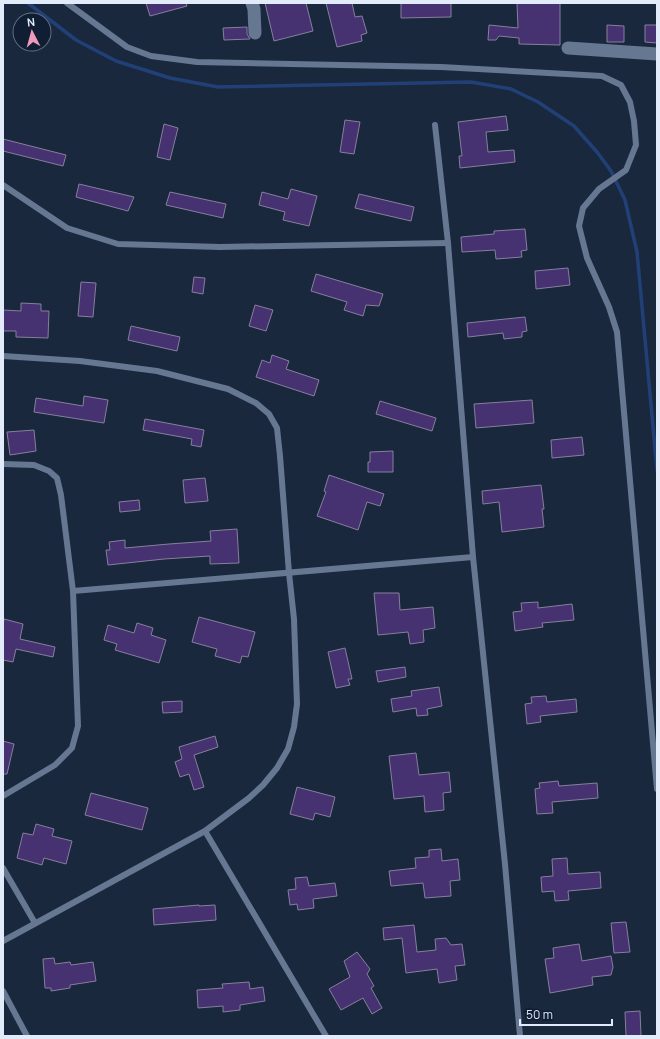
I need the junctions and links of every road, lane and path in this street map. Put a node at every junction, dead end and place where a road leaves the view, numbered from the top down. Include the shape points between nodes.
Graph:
1 (67, 3) edge
2 (252, 3) edge
3 (255, 33) dead end
4 (568, 48) dead end
5 (657, 54) edge
6 (435, 125) dead end
7 (3, 185) edge
8 (448, 243) junction
9 (3, 356) edge
10 (3, 464) edge
11 (473, 557) junction
12 (289, 573) junction
13 (73, 591) junction
14 (657, 789) edge
15 (3, 796) edge
16 (205, 831) junction
17 (3, 868) edge
18 (35, 923) junction
19 (3, 942) edge
20 (3, 991) edge
21 (27, 1036) edge
22 (326, 1036) edge
23 (520, 1036) edge

1 - 14 lane via 127,47 151,56 189,61 441,67 602,76 621,85 630,102 636,145 626,170 599,189 583,208 579,226 587,258 617,332
2 - 3 street
4 - 5 street
6 - 8 lane
7 - 8 lane via 67,228 118,244 220,247
8 - 11 lane
9 - 12 lane via 80,361 157,371 228,389 256,403 269,414 277,428
10 - 13 lane via 34,465 49,471 57,478
11 - 12 lane
11 - 23 lane via 506,864
12 - 13 lane
12 - 16 lane via 294,619 297,704 288,749 263,785
13 - 15 lane via 78,726 72,748 55,765
16 - 18 lane
16 - 22 lane
17 - 18 lane
18 - 19 lane
20 - 21 lane

